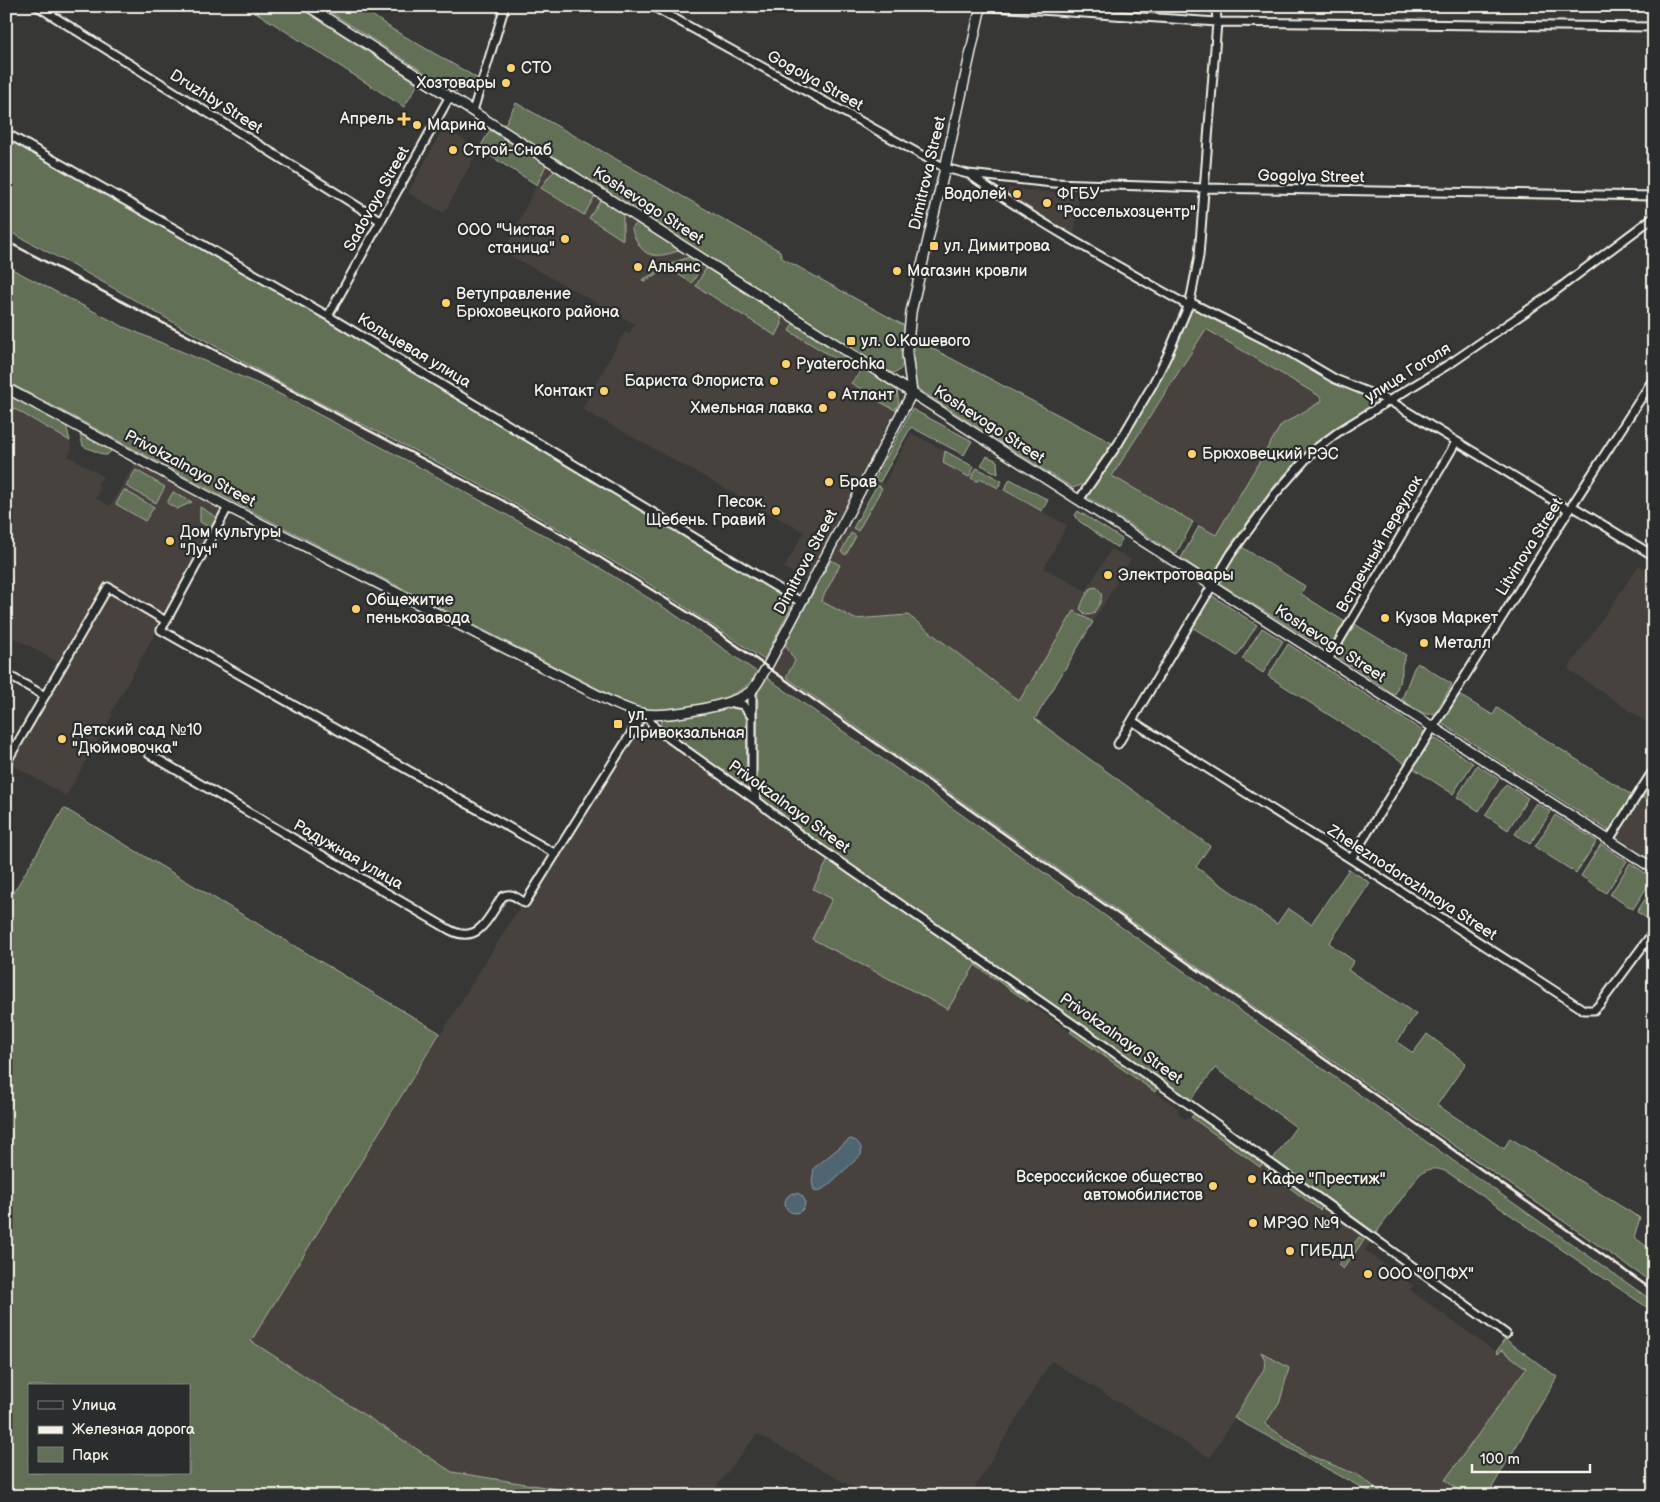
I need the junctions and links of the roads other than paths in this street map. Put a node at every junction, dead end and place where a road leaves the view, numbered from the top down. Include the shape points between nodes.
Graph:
1 (37, 6) edge
2 (308, 6) edge
3 (505, 6) edge
4 (652, 6) edge
5 (981, 6) edge
6 (1216, 6) edge
7 (1653, 6) edge
8 (1654, 11) edge
9 (1217, 22) junction
10 (1654, 27) edge
11 (450, 96) junction
12 (474, 111) junction
13 (6, 133) edge
14 (945, 168) junction
15 (968, 174) junction
16 (1204, 188) junction
17 (1654, 196) edge
18 (1654, 217) edge
19 (381, 221) junction
20 (1189, 304) junction
21 (328, 316) junction
22 (1654, 378) edge
23 (6, 388) edge
24 (912, 393) junction
25 (1390, 401) junction
26 (1456, 442) junction
27 (1079, 500) junction
28 (228, 507) junction
29 (1570, 508) junction
30 (1654, 556) edge
31 (1212, 586) junction
32 (801, 602) junction
33 (166, 621) junction
34 (1328, 660) junction
35 (6, 674) edge
36 (752, 690) junction
37 (45, 696) junction
38 (727, 702) junction
39 (644, 714) junction
40 (752, 717) junction
41 (1132, 721) junction
42 (1434, 728) junction
43 (1118, 744) dead end
44 (148, 754) dead end
45 (6, 763) edge
46 (1654, 769) edge
47 (757, 801) junction
48 (1609, 840) junction
49 (556, 854) junction
50 (1352, 859) junction
51 (1654, 869) edge
52 (1654, 931) edge
53 (1506, 1334) dead end

1 - 19 street, Druzhby Street
2 - 11 main road, Koshevogo Street
3 - 12 street
4 - 14 street, Gogolya Street
5 - 9 street
5 - 14 main road, Dimitrova Street
6 - 9 street
7 - 8 street
9 - 10 street
9 - 16 street
11 - 12 main road, Koshevogo Street
11 - 19 street, Sadovaya Street
12 - 24 main road, Koshevogo Street
13 - 21 street, Кольцевая улица
14 - 15 street, Gogolya Street
14 - 24 main road, Dimitrova Street via 909,320 907,354
15 - 16 street, Gogolya Street via 1053,183
15 - 20 street, Gogolya Street via 1076,242
16 - 17 street, Gogolya Street
16 - 20 street via 1199,256
18 - 25 street, улица Гоголя via 1550,295
19 - 21 street, Sadovaya Street
20 - 25 street, Gogolya Street via 1292,352 1335,379
20 - 27 street via 1153,384 1118,444
21 - 32 street, Кольцевая улица
22 - 29 street, Litvinova Street
23 - 28 main road, Privokzalnaya Street
24 - 27 main road, Koshevogo Street
24 - 32 main road, Dimitrova Street
25 - 26 street, Gogolya Street
25 - 31 street, улица Гоголя via 1331,436 1305,459 1251,525
26 - 29 street, Gogolya Street
26 - 34 street, Встречный переулок
27 - 31 main road, Koshevogo Street
28 - 33 street
28 - 39 main road, Privokzalnaya Street via 609,700
29 - 30 street, Gogolya Street
29 - 42 street, Litvinova Street
31 - 34 main road, Koshevogo Street
31 - 41 street
32 - 36 main road, Dimitrova Street
33 - 37 street via 108,587
33 - 49 street via 161,630
34 - 42 main road, Koshevogo Street
35 - 37 street
36 - 38 main road
36 - 40 street
37 - 45 street
38 - 39 main road via 677,714
38 - 40 street via 743,705
39 - 47 street, Privokzalnaya Street via 656,729
39 - 49 street
40 - 47 street via 752,780
41 - 43 street
41 - 50 street, Zheleznodorozhnaya Street
42 - 48 main road, Koshevogo Street
42 - 50 street, Litvinova Street
44 - 49 street, Радужная улица via 455,933 467,935 478,931 505,894 525,903
46 - 48 street
47 - 53 street, Privokzalnaya Street via 828,855 1190,1105
48 - 51 main road, Koshevogo Street
50 - 52 street, Zheleznodorozhnaya Street via 1584,1010 1594,1010 1600,1004

